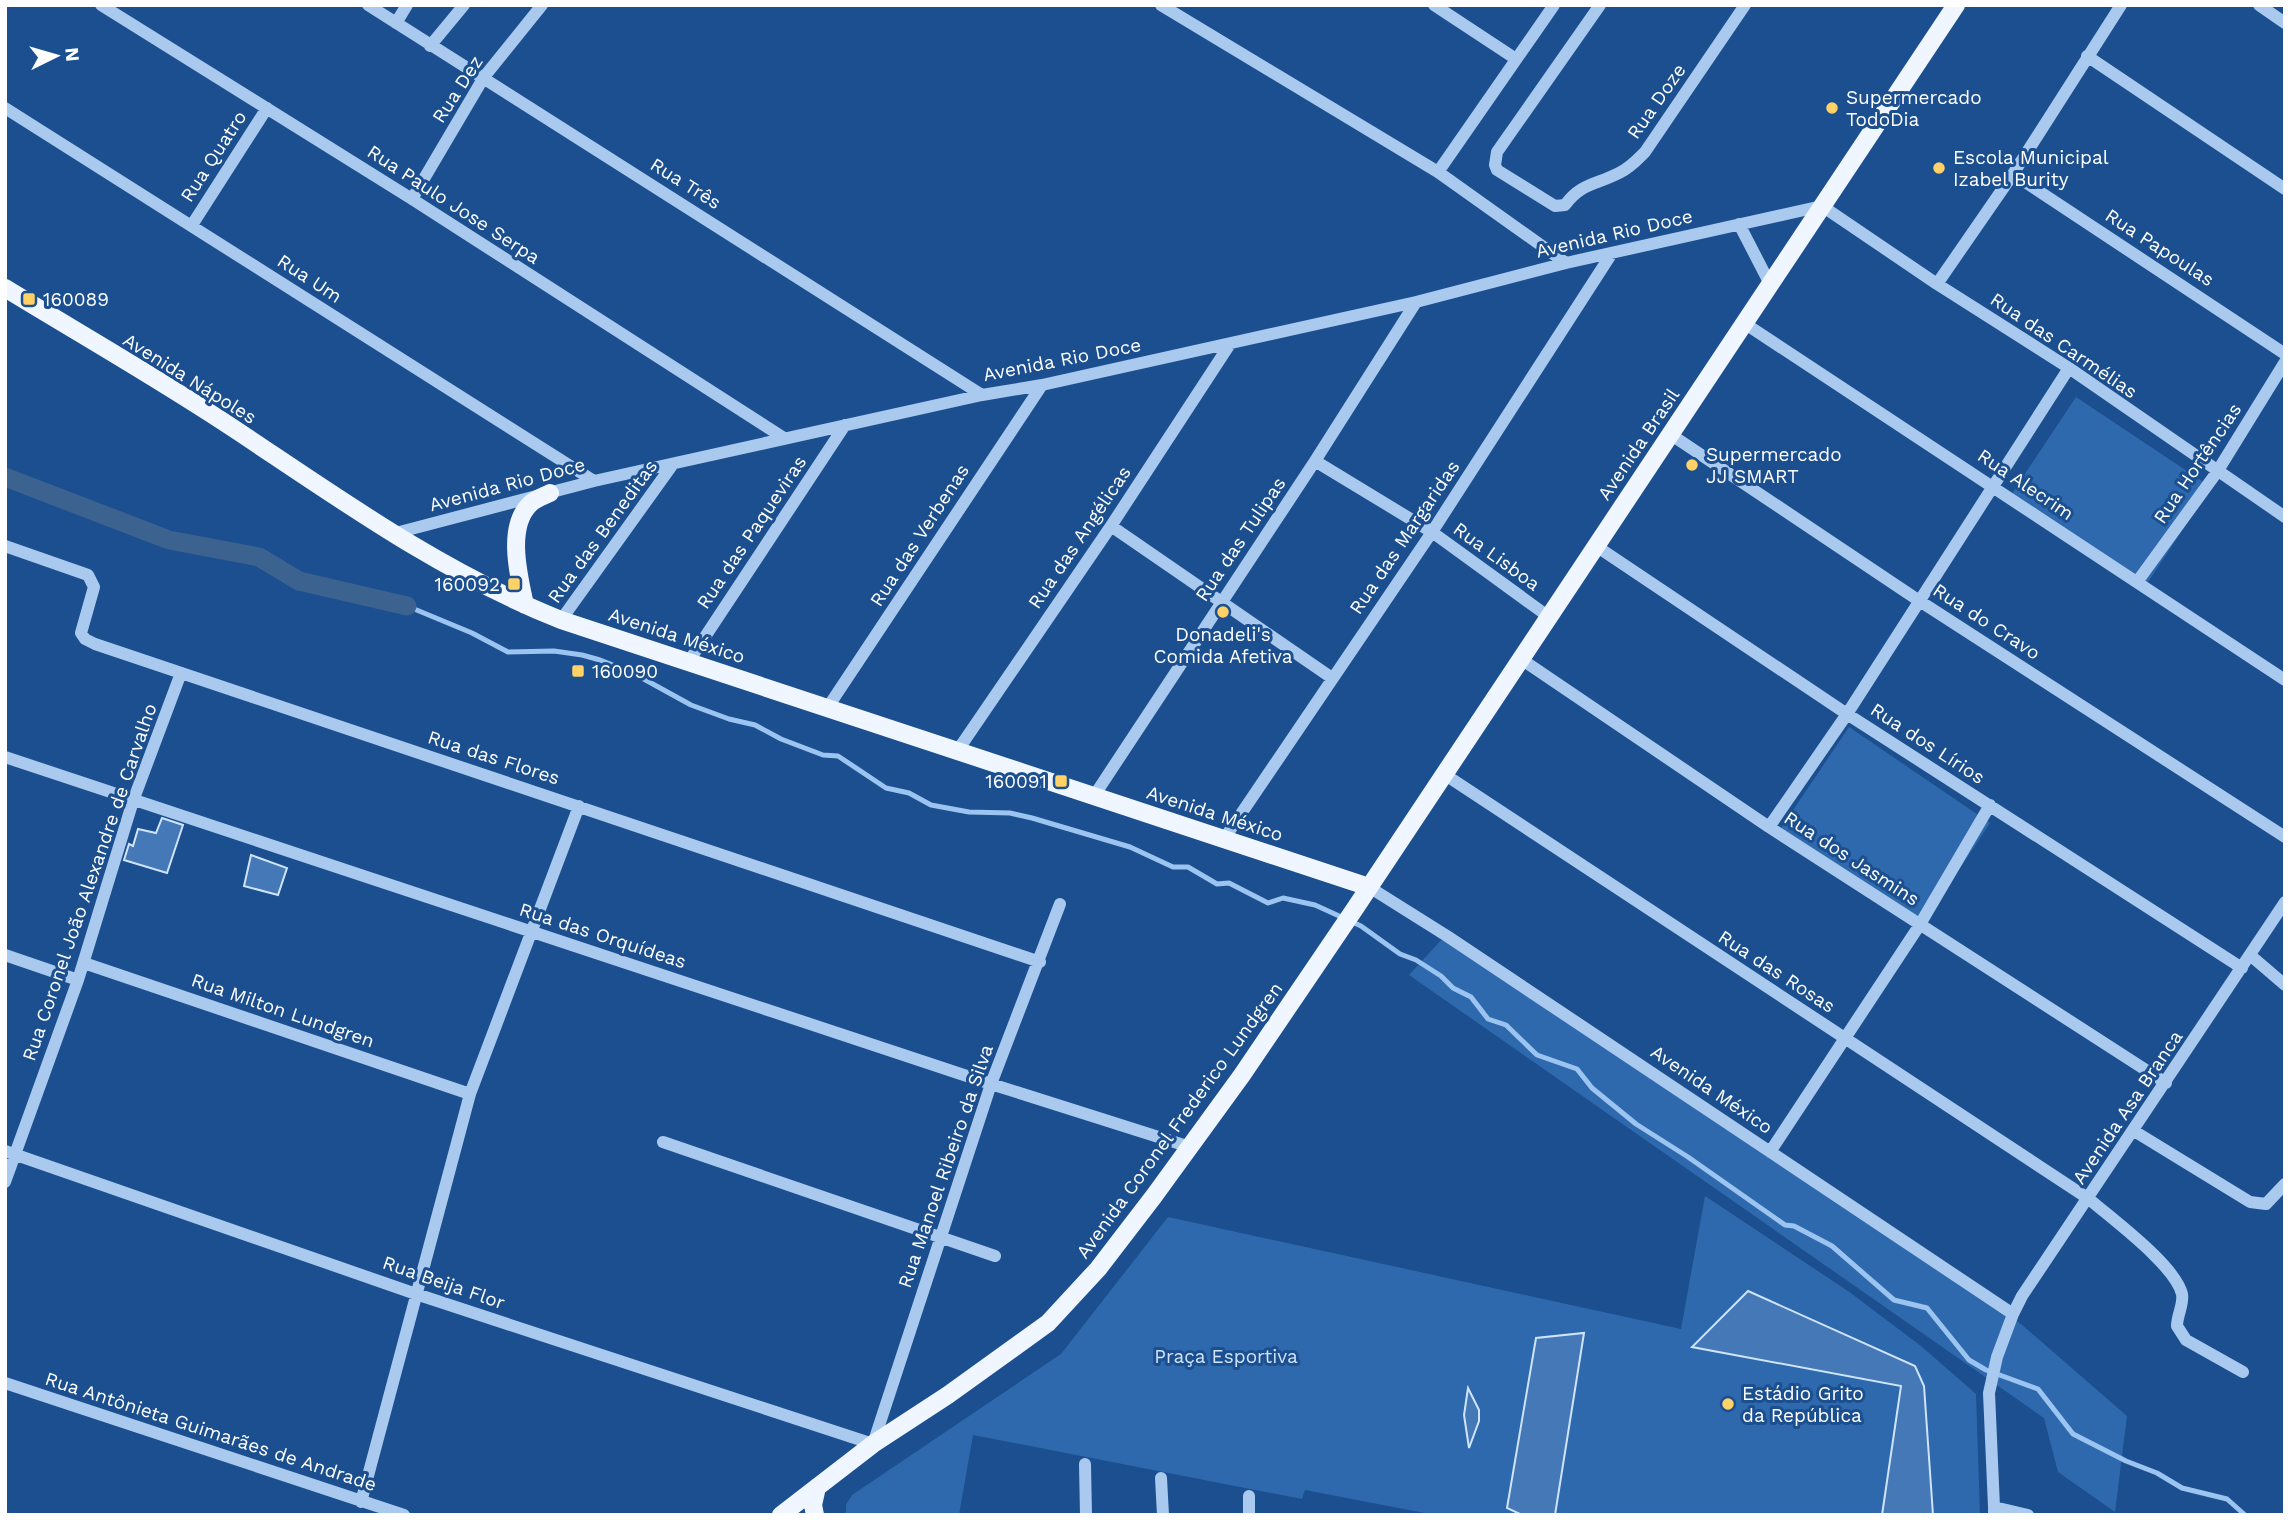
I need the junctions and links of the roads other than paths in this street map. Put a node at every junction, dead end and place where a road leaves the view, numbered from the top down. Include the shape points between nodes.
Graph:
1 (101, 5) edge
2 (368, 5) edge
3 (407, 5) edge
4 (464, 5) edge
5 (542, 5) edge
6 (1161, 5) edge
7 (1434, 5) edge
8 (1554, 5) edge
9 (1600, 5) edge
10 (1745, 5) edge
11 (1956, 5) edge
12 (2122, 5) edge
13 (2259, 5) edge
14 (396, 23) junction
15 (2285, 23) edge
16 (430, 46) junction
17 (2087, 56) junction
18 (1516, 58) junction
19 (484, 77) junction
20 (5, 108) edge
21 (267, 108) junction
22 (1438, 172) junction
23 (2013, 174) junction
24 (2285, 189) edge
25 (412, 199) junction
26 (1822, 206) junction
27 (1739, 224) junction
28 (192, 225) junction
29 (1612, 253) junction
30 (1566, 263) junction
31 (1770, 284) junction
32 (1937, 284) junction
33 (5, 288) edge
34 (1416, 302) junction
35 (1744, 323) junction
36 (1230, 344) junction
37 (2285, 354) edge
38 (2285, 362) edge
39 (2069, 369) junction
40 (1042, 384) junction
41 (982, 395) junction
42 (845, 425) junction
43 (1670, 434) junction
44 (784, 438) junction
45 (1315, 461) junction
46 (673, 464) junction
47 (2217, 472) junction
48 (594, 481) junction
49 (1994, 486) junction
50 (550, 493) junction
51 (351, 508) joint
52 (2285, 517) edge
53 (1111, 526) junction
54 (1432, 532) junction
55 (392, 534) junction
56 (5, 546) edge
57 (1596, 546) junction
58 (2137, 582) junction
59 (1918, 600) junction
60 (1222, 601) junction
61 (525, 605) junction
62 (1549, 617) junction
63 (561, 620) junction
64 (1521, 659) junction
65 (689, 661) junction
66 (181, 673) junction
67 (1332, 678) junction
68 (2285, 680) edge
69 (828, 707) junction
70 (1847, 714) junction
71 (958, 750) junction
72 (5, 757) edge
73 (1444, 774) junction
74 (1094, 796) junction
75 (133, 801) junction
76 (579, 806) junction
77 (1990, 806) junction
78 (1769, 827) junction
79 (2285, 837) edge
80 (1224, 839) junction
81 (1369, 887) junction
82 (2285, 902) edge
83 (1060, 904) dead end
84 (1356, 907) joint
85 (1919, 926) junction
86 (530, 931) junction
87 (5, 955) edge
88 (2250, 955) junction
89 (1040, 962) junction
90 (84, 963) junction
91 (2242, 968) junction
92 (78, 981) junction
93 (2285, 985) edge
94 (1846, 1039) junction
95 (2166, 1083) junction
96 (991, 1084) junction
97 (470, 1094) junction
98 (2134, 1131) junction
99 (663, 1142) dead end
100 (1190, 1147) junction
101 (10, 1152) edge
102 (1770, 1152) junction
103 (5, 1182) edge
104 (2285, 1184) edge
105 (2089, 1199) junction
106 (939, 1238) junction
107 (995, 1256) dead end
108 (416, 1294) junction
109 (2013, 1314) junction
110 (2243, 1372) dead end
111 (5, 1382) edge
112 (873, 1444) junction
113 (1085, 1464) dead end
114 (1161, 1478) dead end
115 (817, 1487) junction
116 (1248, 1496) dead end
117 (361, 1502) junction
118 (1994, 1511) edge
119 (404, 1515) edge
120 (781, 1515) edge
121 (815, 1515) edge
122 (1086, 1515) edge
123 (1163, 1515) edge
124 (1249, 1515) edge
125 (2028, 1515) edge

1 - 21 street, Rua Paulo Jose Serpa
2 - 14 street, Rua Três
3 - 14 street
4 - 16 street
5 - 19 street, Rua Dez
6 - 22 street
7 - 18 street
8 - 18 street
9 - 10 street, Rua Doze via 1494,159 1497,170 1555,206 1565,205 1579,189 1632,166
11 - 26 main road, Avenida Brasil
12 - 17 street
13 - 15 street
14 - 16 street, Rua Três
16 - 19 street, Rua Três
17 - 23 street
17 - 24 street
18 - 22 street
19 - 25 street, Rua Dez
19 - 41 street, Rua Três
20 - 28 street, Rua Um
21 - 25 street, Rua Paulo Jose Serpa
21 - 28 street, Rua Quatro
22 - 30 street
23 - 32 street
23 - 37 street, Rua Papoulas
25 - 44 street, Rua Paulo Jose Serpa
26 - 27 street, Avenida Rio Doce
26 - 31 main road, Avenida Brasil
26 - 32 street, Rua das Carmélias
27 - 29 street, Avenida Rio Doce
27 - 31 street
28 - 48 street, Rua Um
29 - 30 street, Avenida Rio Doce
29 - 54 street, Rua das Margaridas
30 - 34 street, Avenida Rio Doce
31 - 35 main road, Avenida Brasil
32 - 39 street, Rua das Carmélias
33 - 51 main road, Avenida Nápoles via 233,428
34 - 36 street, Avenida Rio Doce
34 - 45 street, Rua das Tulipas
35 - 43 main road, Avenida Brasil
35 - 49 street, Rua Alecrim
36 - 40 street, Avenida Rio Doce
36 - 53 street, Rua das Angélicas
38 - 47 street, Rua Hortências
39 - 47 street, Rua das Carmélias
39 - 49 street
40 - 41 street, Avenida Rio Doce
40 - 69 street, Rua das Verbenas
41 - 42 street, Avenida Rio Doce
42 - 44 street, Avenida Rio Doce
42 - 65 street, Rua das Paqueviras
43 - 57 main road, Avenida Brasil
43 - 59 street, Rua do Cravo
44 - 46 street, Avenida Rio Doce
45 - 54 street, Rua Lisboa
45 - 60 street, Rua das Tulipas
46 - 48 street, Avenida Rio Doce
46 - 63 street, Rua das Beneditas
47 - 52 street, Rua das Carmélias
47 - 58 street, Rua Hortências
48 - 50 street, Avenida Rio Doce
49 - 58 street, Rua Alecrim
49 - 59 street
50 - 55 street, Avenida Rio Doce
50 - 61 main road via 531,504 518,534 516,565
51 - 55 main road, Avenida México
53 - 60 street
53 - 71 street, Rua das Angélicas
54 - 62 street, Rua Lisboa
54 - 67 street, Rua das Margaridas
55 - 61 main road, Avenida México
56 - 66 street, Rua das Flores via 88,575 94,587 82,626 85,639
57 - 62 main road, Avenida Brasil
57 - 70 street, Rua dos Lírios
58 - 68 street, Rua Alecrim
59 - 70 street
59 - 79 street, Rua do Cravo
60 - 67 street
60 - 74 street, Rua das Tulipas
61 - 63 main road, Avenida México
62 - 64 main road, Avenida Brasil
63 - 65 main road, Avenida México
64 - 73 main road, Avenida Brasil
64 - 78 street, Rua dos Jasmins
65 - 69 main road, Avenida México
66 - 75 street, Rua Coronel João Alexandre de Carvalho
66 - 76 street, Rua das Flores
67 - 80 street, Rua das Margaridas
69 - 71 main road, Avenida México
70 - 77 street, Rua dos Lírios
70 - 78 street
71 - 74 main road, Avenida México
72 - 75 street, Rua das Orquídeas
73 - 81 main road, Avenida Brasil
73 - 94 street, Rua das Rosas
74 - 80 main road, Avenida México
75 - 86 street, Rua das Orquídeas
75 - 90 street, Rua Coronel João Alexandre de Carvalho
76 - 86 street
76 - 89 street, Rua das Flores
77 - 85 street
77 - 91 street, Rua dos Lírios
78 - 85 street, Rua dos Jasmins
80 - 81 main road, Avenida México
81 - 84 main road, Avenida Brasil
81 - 102 street, Avenida México
82 - 88 street, Avenida Asa Branca
83 - 89 street, Rua Manoel Ribeiro da Silva
84 - 100 main road, Avenida Coronel Frederico Lundgren
85 - 94 street
85 - 95 street, Rua dos Jasmins
86 - 96 street, Rua das Orquídeas
86 - 97 street
87 - 92 street
88 - 91 street, Avenida Asa Branca
88 - 93 street
89 - 96 street, Rua Manoel Ribeiro da Silva
90 - 92 street, Rua Coronel João Alexandre de Carvalho
90 - 97 street, Rua Milton Lundgren
91 - 95 street, Avenida Asa Branca
92 - 101 street, Rua Coronel João Alexandre de Carvalho
94 - 102 street
94 - 105 street, Rua das Rosas
95 - 98 street, Avenida Asa Branca
96 - 100 street, Rua das Orquídeas
96 - 106 street, Rua Manoel Ribeiro da Silva
97 - 108 street
98 - 104 street via 2250,1202 2266,1204
98 - 105 street, Avenida Asa Branca
99 - 106 street
100 - 112 main road, Avenida Coronel Frederico Lundgren via 1098,1269 1048,1324
101 - 103 street, Rua Coronel João Alexandre de Carvalho
101 - 108 street, Rua Beija Flor
102 - 109 street, Avenida México
105 - 109 street, Avenida Asa Branca
105 - 110 street, Rua das Rosas via 2157,1259 2178,1285 2182,1298 2177,1326 2186,1340
106 - 107 street
106 - 112 street, Rua Manoel Ribeiro da Silva
108 - 112 street, Rua Beija Flor
108 - 117 street
109 - 118 street, Avenida Asa Branca via 1989,1393
111 - 117 street, Rua Antônieta Guimarães de Andrade
112 - 115 main road, Avenida Coronel Frederico Lundgren
113 - 122 street
114 - 123 street
115 - 120 main road, Avenida Coronel Frederico Lundgren
115 - 121 main road
116 - 124 street
117 - 119 street, Rua Antônieta Guimarães de Andrade
118 - 125 street

